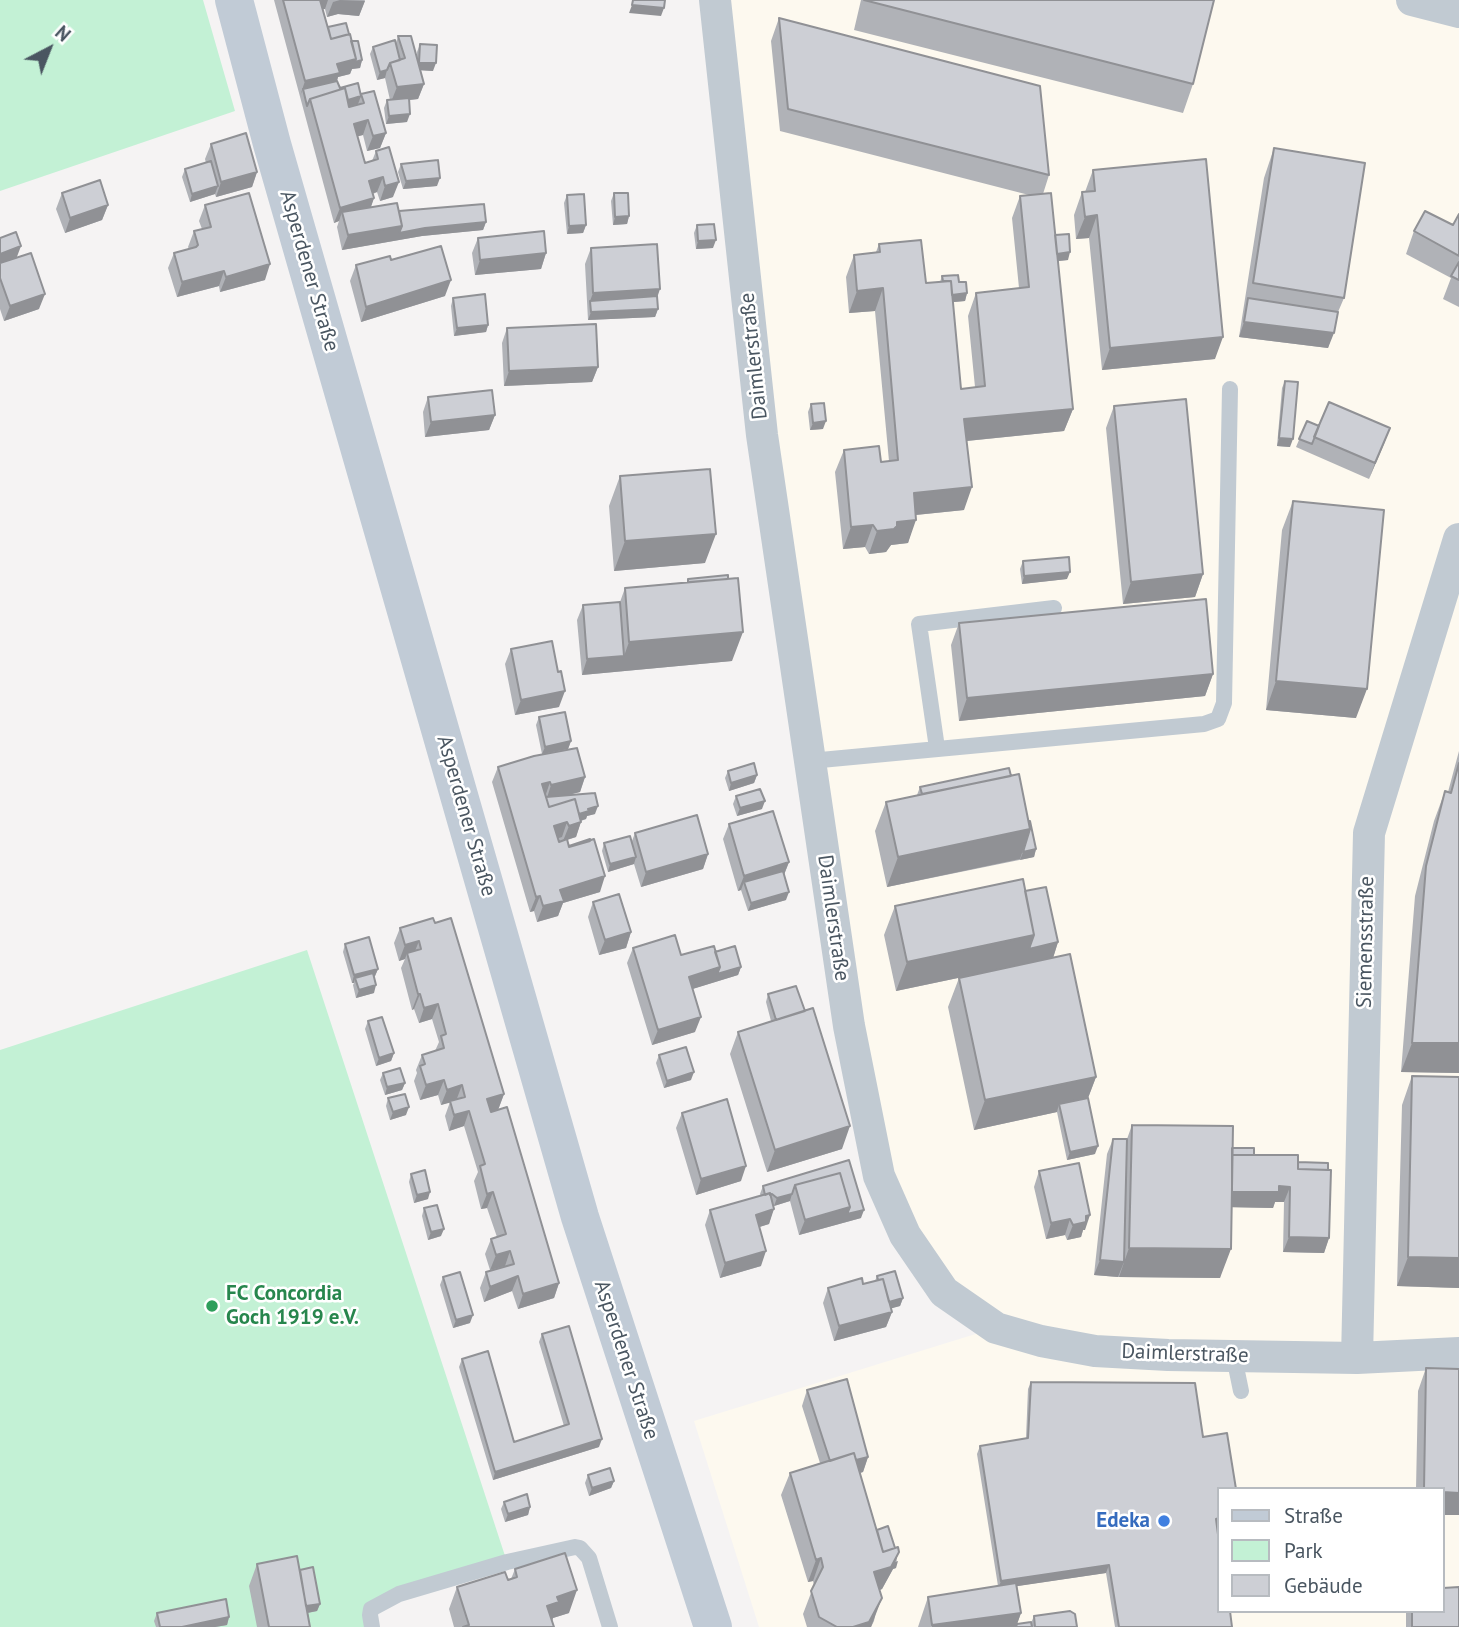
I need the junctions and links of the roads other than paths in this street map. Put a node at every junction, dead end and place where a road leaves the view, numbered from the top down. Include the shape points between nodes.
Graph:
1 (234, 0) edge
2 (715, 0) edge
3 (1412, 0) edge
4 (1459, 12) edge
5 (1230, 389) dead end
6 (1459, 539) edge
7 (1054, 608) dead end
8 (937, 748) junction
9 (810, 761) junction
10 (1459, 1353) edge
11 (1234, 1357) junction
12 (1357, 1358) junction
13 (1241, 1391) dead end
14 (372, 1627) edge
15 (610, 1627) edge
16 (713, 1627) edge

1 - 16 main road, Asperdener Straße via 580,1217
2 - 9 street, Daimlerstraße via 762,435
3 - 4 street
5 - 8 lane via 1224,703 1218,719
6 - 12 street, Siemensstraße via 1369,833
7 - 8 lane via 919,624
8 - 9 lane
9 - 11 street, Daimlerstraße via 849,1026 879,1176 905,1235 944,1292 996,1328 1041,1341 1096,1350
10 - 12 street, Daimlerstraße
11 - 12 street, Daimlerstraße
11 - 13 lane
14 - 15 lane via 371,1609 399,1594 575,1547 589,1558

